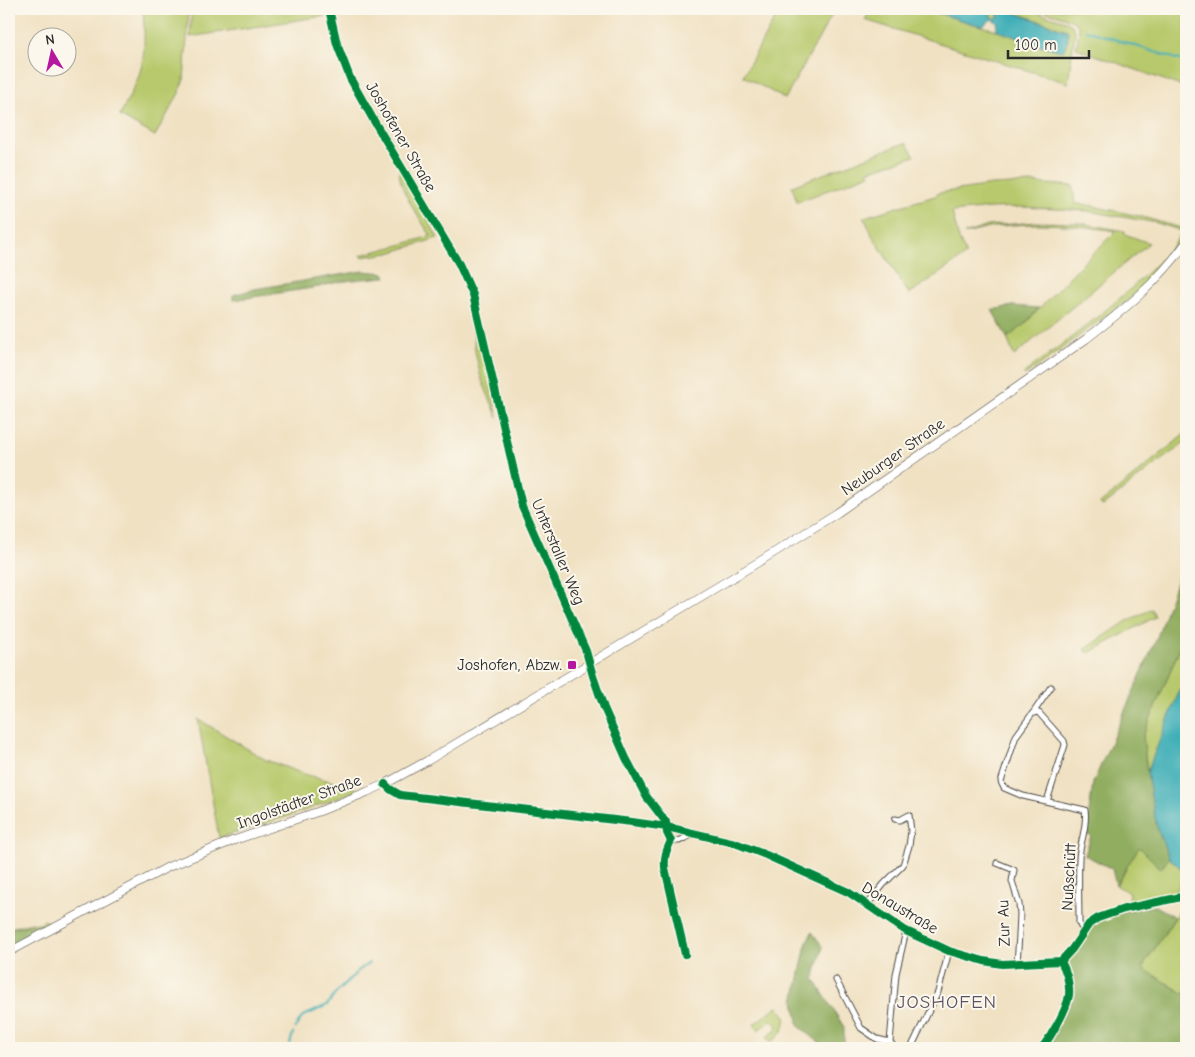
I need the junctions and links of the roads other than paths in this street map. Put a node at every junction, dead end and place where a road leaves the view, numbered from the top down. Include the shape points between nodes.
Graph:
1 (329, 9) edge
2 (1186, 243) edge
3 (463, 273) joint
4 (590, 662) junction
5 (1051, 687) dead end
6 (1032, 714) junction
7 (386, 784) junction
8 (1047, 801) junction
9 (895, 819) dead end
10 (667, 827) junction
11 (693, 834) junction
12 (671, 841) junction
13 (997, 863) dead end
14 (1186, 896) edge
15 (867, 905) junction
16 (1082, 929) junction
17 (906, 931) junction
18 (9, 952) edge
19 (950, 952) junction
20 (685, 954) dead end
21 (1061, 961) junction
22 (1016, 964) junction
23 (836, 980) dead end
24 (890, 1042) junction
25 (895, 1048) edge
26 (911, 1048) edge
27 (1042, 1048) edge

1 - 3 main road, Joshofener Straße via 350,78
2 - 4 main road, Neuburger Straße via 1149,288 1027,381 837,513
3 - 4 main road, Unterstaller Weg via 473,295 522,506
4 - 7 main road, Ingolstädter Straße
4 - 10 street, Unterstaller Weg via 604,708 626,758
5 - 6 street
6 - 8 street via 1039,713 1065,745
6 - 8 street, Nußschütt via 1016,736 1001,782 1004,788 1022,796
7 - 10 street via 400,796
7 - 18 main road, Ingolstädter Straße via 168,867
8 - 16 street, Nußschütt via 1086,812 1079,860 1079,923
9 - 15 street via 910,815 912,830 903,865
10 - 11 street
10 - 12 street, Unterstaller Weg
11 - 12 street
11 - 15 street, Donaustraße via 766,854 848,892
12 - 20 street via 664,859 665,868
13 - 22 street, Zur Au via 1014,870 1012,881 1020,904
14 - 16 street, Nußschütt via 1124,909 1098,918
15 - 17 street, Donaustraße
16 - 21 street via 1072,949
17 - 19 street, Donaustraße
17 - 24 street via 896,974
19 - 22 street, Donaustraße via 984,962
19 - 26 street via 938,992
21 - 22 street, Donaustraße
21 - 27 street via 1069,996
23 - 24 street via 861,1028
24 - 25 street

